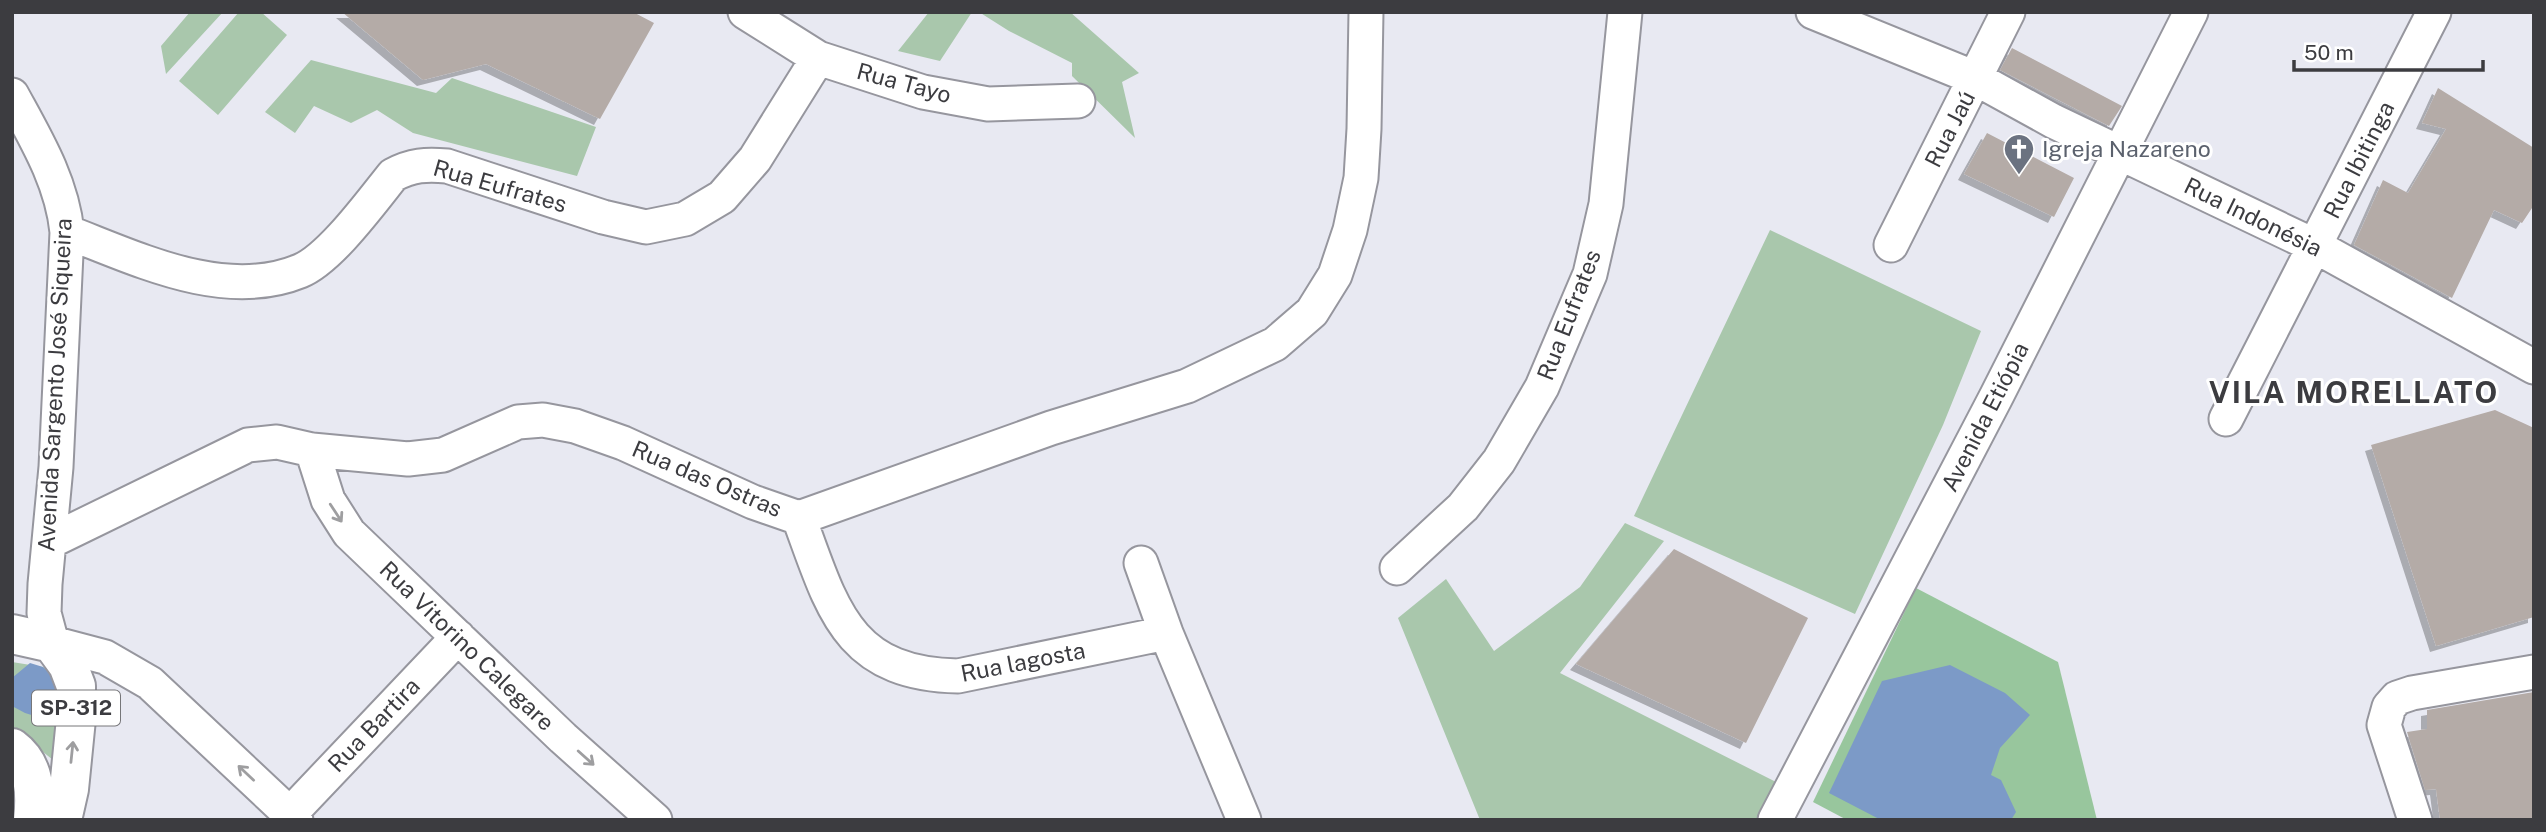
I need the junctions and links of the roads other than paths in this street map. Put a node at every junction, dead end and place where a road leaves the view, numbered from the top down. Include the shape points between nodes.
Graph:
1 (745, 12) edge
2 (1366, 12) edge
3 (1625, 12) edge
4 (1813, 12) edge
5 (2008, 12) edge
6 (2191, 12) edge
7 (2434, 12) edge
8 (818, 58) junction
9 (1975, 78) junction
10 (12, 95) edge
11 (1078, 101) dead end
12 (2119, 152) junction
13 (67, 232) junction
14 (1891, 245) dead end
15 (2315, 246) junction
16 (2534, 367) edge
17 (2226, 419) dead end
18 (312, 450) junction
19 (799, 518) junction
20 (49, 542) junction
21 (1141, 563) dead end
22 (1397, 568) dead end
23 (1166, 633) junction
24 (12, 634) edge
25 (458, 637) junction
26 (52, 643) junction
27 (2534, 671) edge
28 (12, 748) edge
29 (293, 817) edge
30 (33, 820) edge
31 (62, 820) edge
32 (655, 820) edge
33 (1244, 820) edge
34 (1775, 820) edge
35 (2415, 820) edge

1 - 8 street, Rua Tayo
2 - 19 street, Rua das Ostras via 1361,178 1335,275 1312,312 1275,344 1187,386 1051,428
3 - 22 street, Rua Eufrates via 1606,204 1590,274 1542,387 1499,461 1463,507
4 - 9 street, Rua Indonésia
5 - 9 street, Rua Jaú
6 - 12 street, Avenida Etiópia
7 - 15 street, Rua Ibitinga
8 - 11 street, Rua Tayo via 923,92 988,104
8 - 13 street, Rua Eufrates via 755,159 722,197 685,219 646,227 447,166 423,164 393,175 328,251 302,271 264,281 219,281 158,266
9 - 12 street, Rua Indonésia
9 - 14 street, Rua Jaú
10 - 13 street, Avenida Sargento José Siqueira via 47,161 63,201
12 - 15 street, Rua Indonésia
12 - 34 street, Avenida Etiópia
13 - 20 street, Avenida Sargento José Siqueira
15 - 16 street, Rua Indonésia
15 - 17 street, Rua Ibitinga
18 - 19 street, Rua das Ostras via 408,460 443,455 518,422 543,420 623,443
18 - 20 street, Rua das Ostras via 277,442 248,445
18 -> 25 street, Rua Vitorino Calegare via 328,500 349,533
19 - 23 street, Rua lagosta via 842,623 864,646 907,671 958,676
20 - 26 street, Avenida Sargento José Siqueira via 44,613
21 - 23 street
23 - 33 street
24 - 26 main road
25 - 29 street, Rua Bartira
25 -> 32 street, Rua Vitorino Calegare
29 -> 26 street via 150,683 105,657
31 -> 26 main road, SP-312 via 76,686
27 - 35 street via 2412,693 2397,698 2389,707 2384,725
28 - 30 main road, SP-312 via 29,769 35,787

